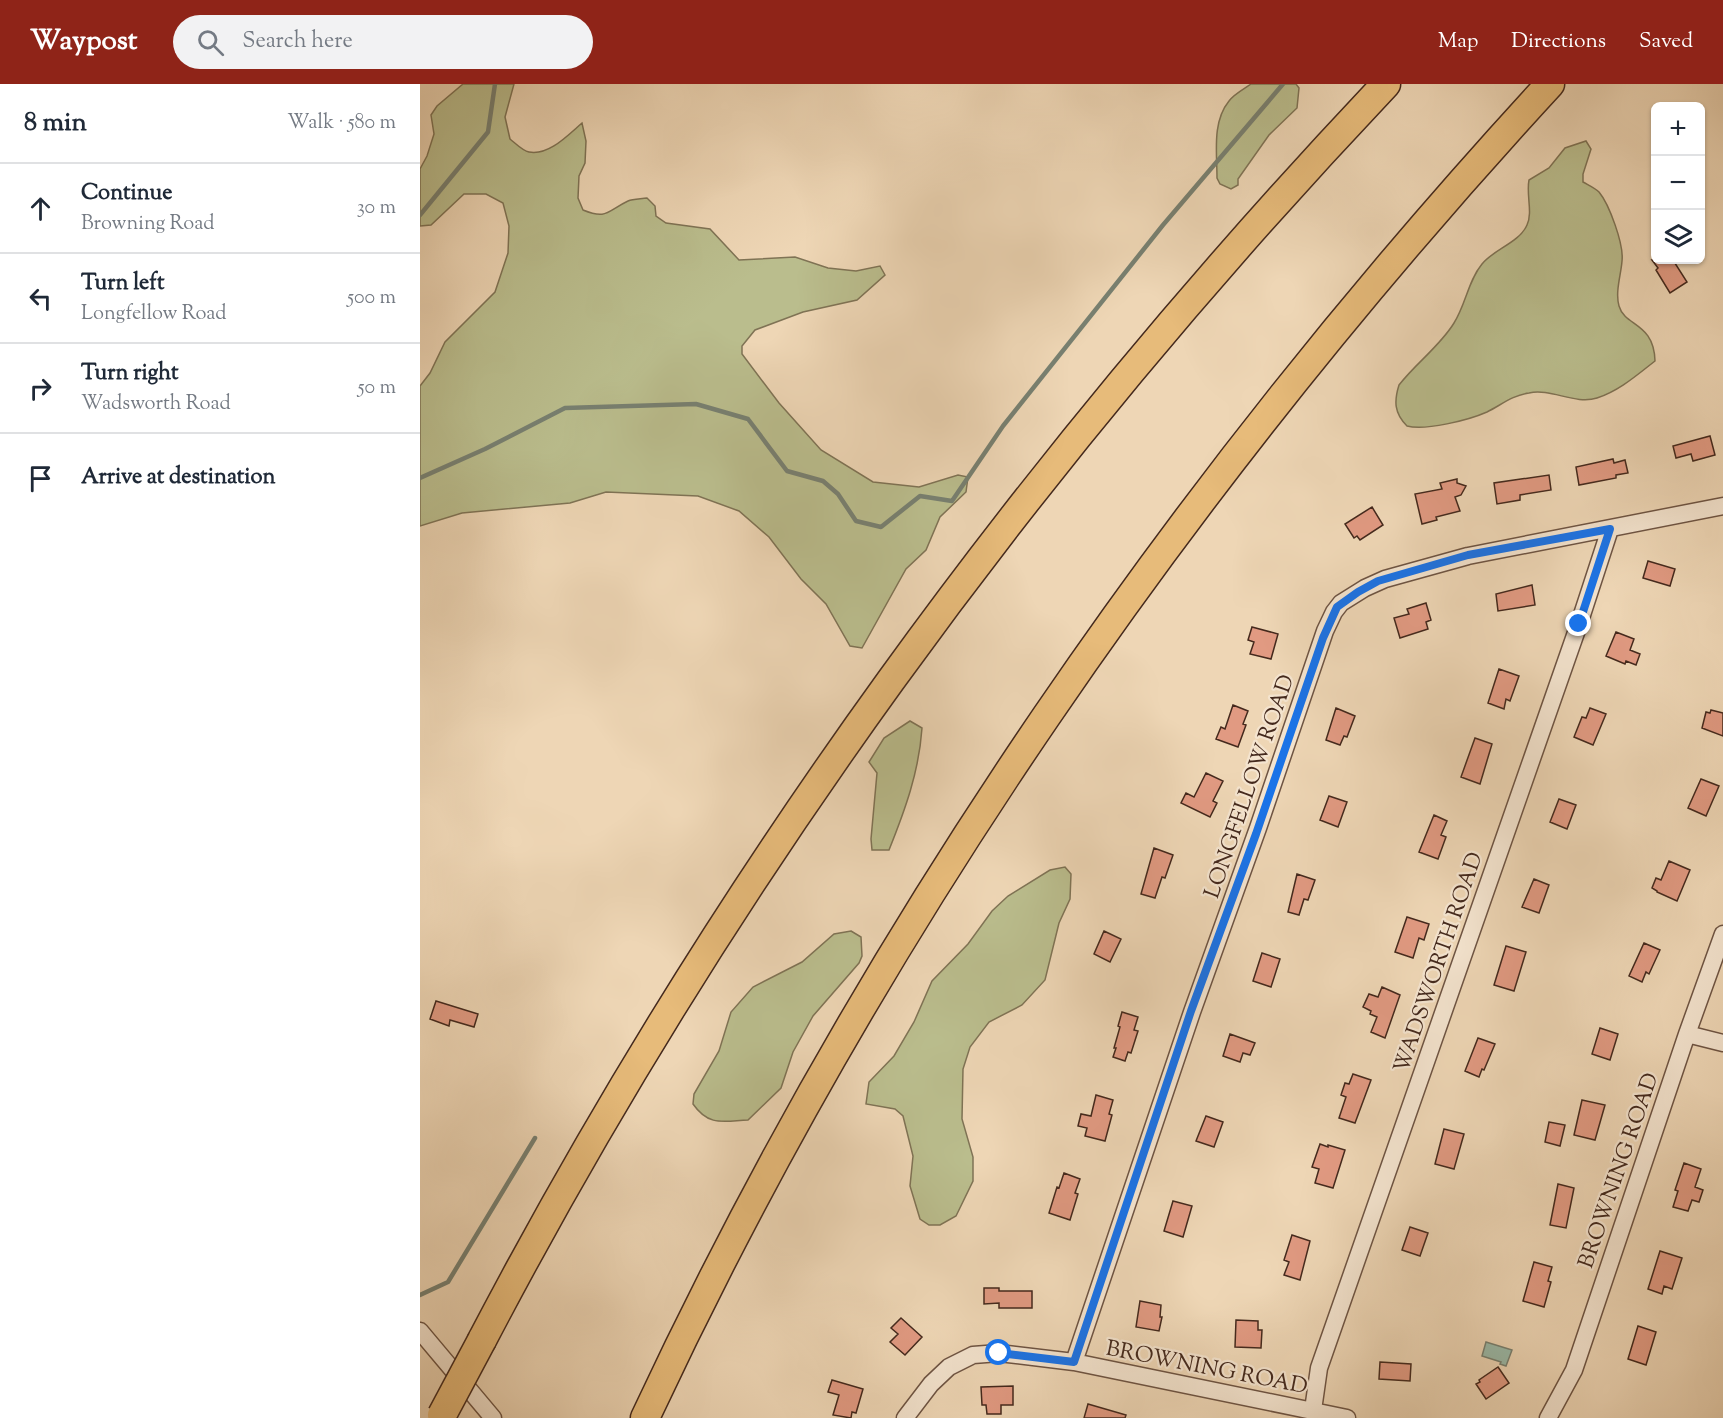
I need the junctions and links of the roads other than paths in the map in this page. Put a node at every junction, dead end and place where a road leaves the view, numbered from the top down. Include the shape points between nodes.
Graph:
1 (1386, 84) edge
2 (1550, 84) edge
3 (1723, 506) edge
4 (1610, 529) junction
5 (1723, 934) edge
6 (1687, 1034) junction
7 (1723, 1043) edge
8 (420, 1331) edge
9 (1074, 1362) junction
10 (1313, 1410) junction
11 (442, 1417) edge
12 (494, 1418) edge
13 (645, 1418) edge
14 (905, 1418) edge
15 (1347, 1418) edge
16 (1548, 1418) edge

1 - 11 highway, bridge via 1282,195 1146,351 1002,532 885,688 742,894 607,1112
2 - 13 highway via 1316,354 1197,507 1051,711 967,837 847,1033 736,1234
3 - 4 street, LONGFELLOW ROAD
4 - 9 street, LONGFELLOW ROAD via 1468,555 1392,577 1365,588 1337,607 1191,1011
4 - 10 street, WADSWORTH ROAD via 1319,1368
5 - 6 street, BROWNING ROAD
6 - 7 street
6 - 16 street, BROWNING ROAD via 1574,1371
8 - 12 street
9 - 10 street, BROWNING ROAD
9 - 14 street, BROWNING ROAD via 999,1353 973,1355 936,1379
10 - 15 street, BROWNING ROAD

